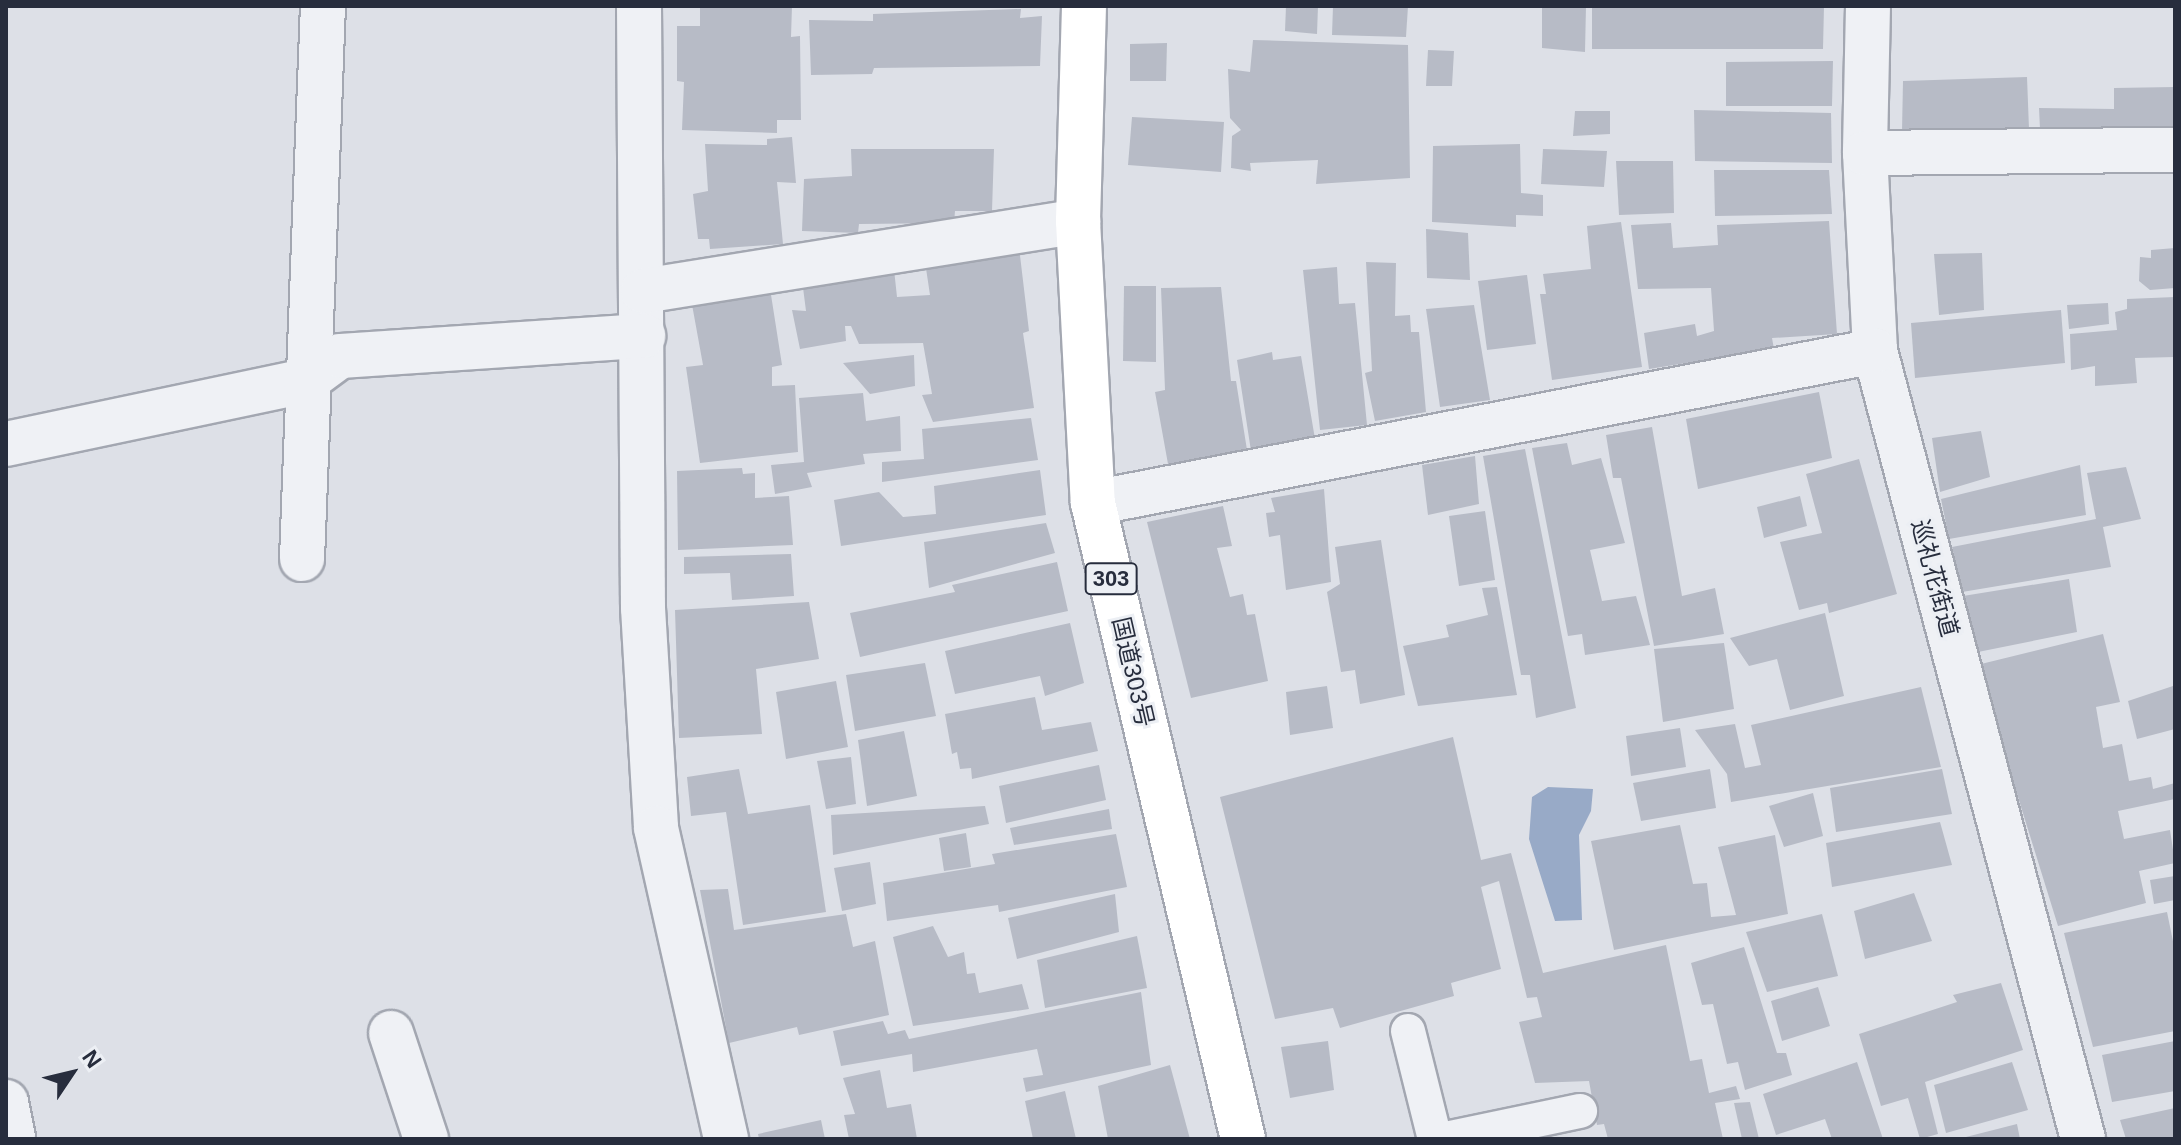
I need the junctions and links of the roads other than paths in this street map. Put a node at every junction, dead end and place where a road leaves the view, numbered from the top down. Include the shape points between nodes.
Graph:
1 (323, 6) edge
2 (639, 6) edge
3 (1084, 6) edge
4 (1868, 6) edge
5 (2175, 150) edge
6 (1865, 153) junction
7 (1078, 221) junction
8 (643, 291) junction
9 (643, 336) junction
10 (1875, 351) junction
11 (306, 381) junction
12 (6, 444) edge
13 (1093, 503) junction
14 (302, 559) dead end
15 (1408, 1031) dead end
16 (391, 1033) dead end
17 (6, 1102) edge
18 (1580, 1111) dead end
19 (13, 1139) edge
20 (426, 1139) edge
21 (726, 1139) edge
22 (1243, 1139) edge
23 (1435, 1139) edge
24 (1446, 1139) edge
25 (2083, 1139) edge

1 - 11 street
2 - 8 street
3 - 7 highway, 国道303号 / 303
4 - 6 street, 巡礼花街道
5 - 6 street
6 - 10 street, 巡礼花街道
7 - 8 street
7 - 13 highway, 国道303号 / 303
8 - 9 street
9 - 11 street via 340,356
9 - 21 street via 643,608 656,828
10 - 13 street
10 - 25 street, 巡礼花街道
11 - 12 street
11 - 14 street
13 - 22 highway, 国道303号 / 303
15 - 23 lane
16 - 20 street
17 - 19 street
18 - 24 lane

